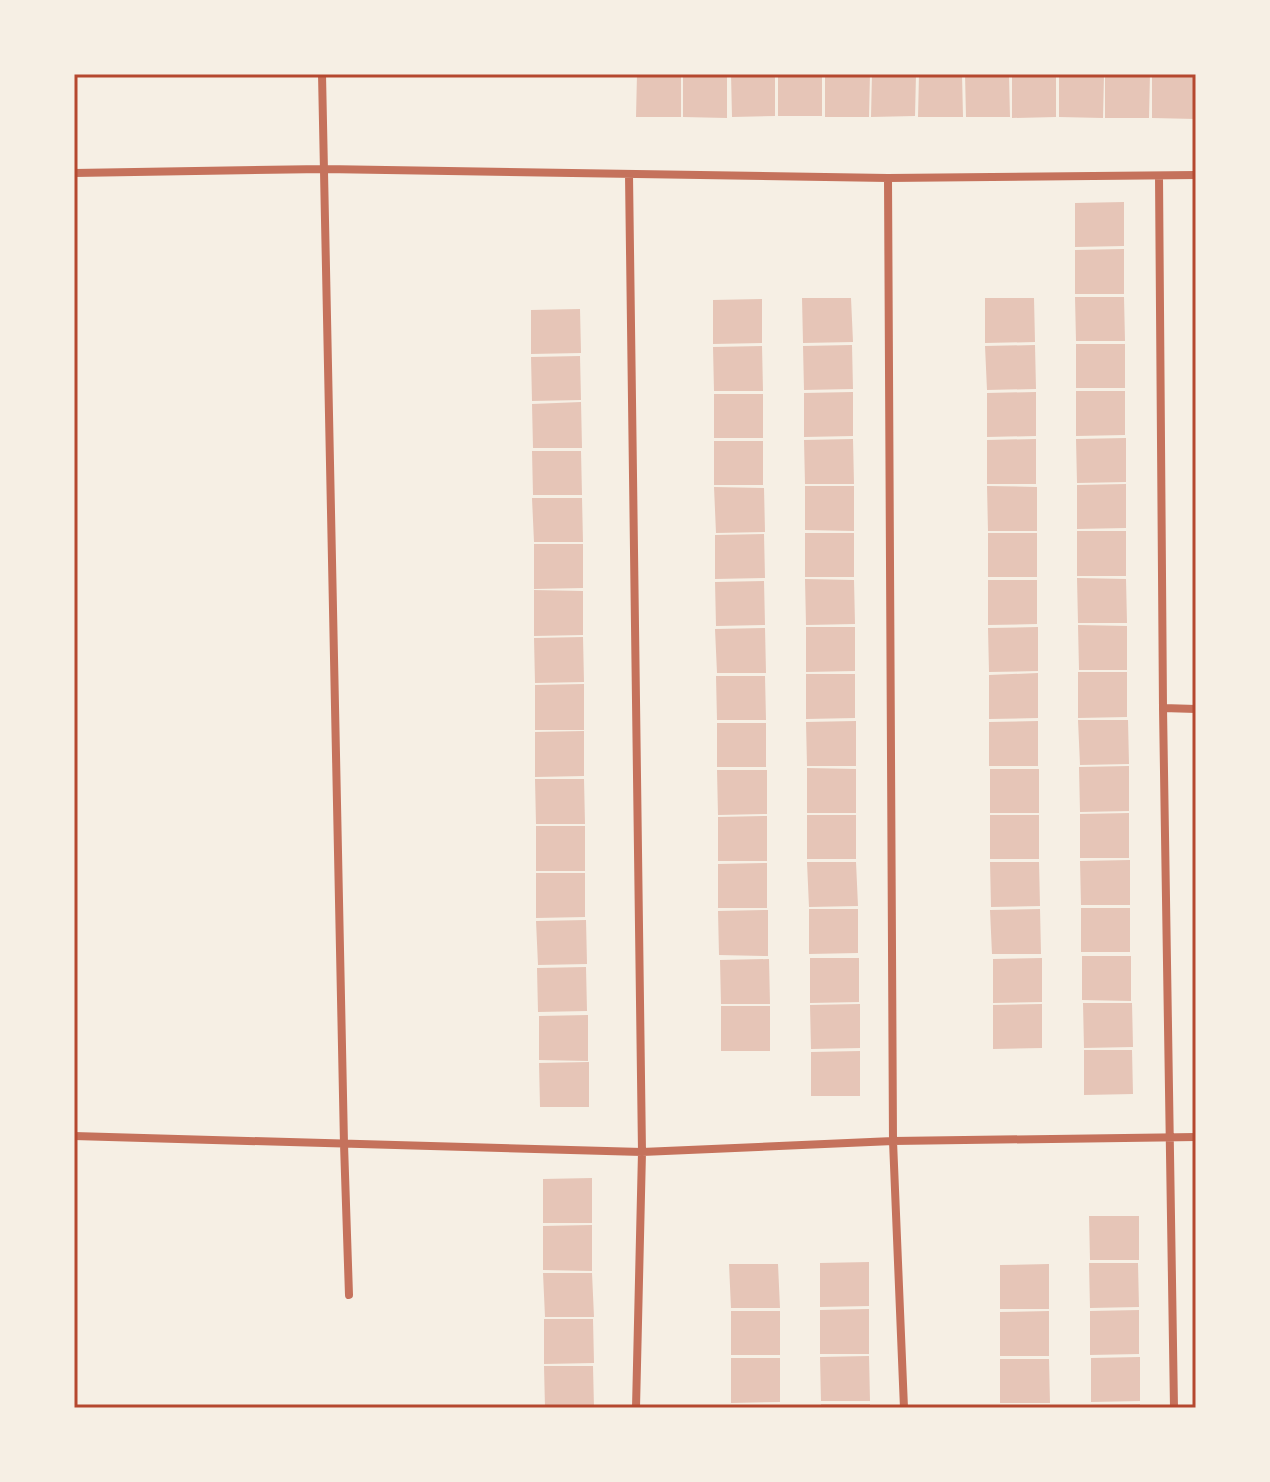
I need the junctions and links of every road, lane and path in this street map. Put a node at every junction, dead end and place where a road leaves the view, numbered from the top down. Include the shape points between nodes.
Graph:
1 (322, 74) edge
2 (324, 169) junction
3 (74, 173) edge
4 (629, 175) junction
5 (1196, 175) edge
6 (1159, 176) junction
7 (888, 178) junction
8 (1163, 708) junction
9 (1196, 709) edge
10 (74, 1136) edge
11 (1196, 1137) edge
12 (1171, 1138) junction
13 (893, 1141) junction
14 (344, 1144) junction
15 (642, 1152) junction
16 (349, 1295) dead end
17 (636, 1408) edge
18 (904, 1408) edge
19 (1174, 1408) edge

1 - 2 street
2 - 3 street
2 - 4 street
2 - 14 street
4 - 7 street
4 - 15 street
5 - 6 street
6 - 7 street
6 - 8 street
7 - 13 street
8 - 9 street
8 - 12 street
10 - 14 street
11 - 12 street
12 - 13 street
12 - 19 street
13 - 15 street
13 - 18 street
14 - 15 street
14 - 16 street
15 - 17 street

